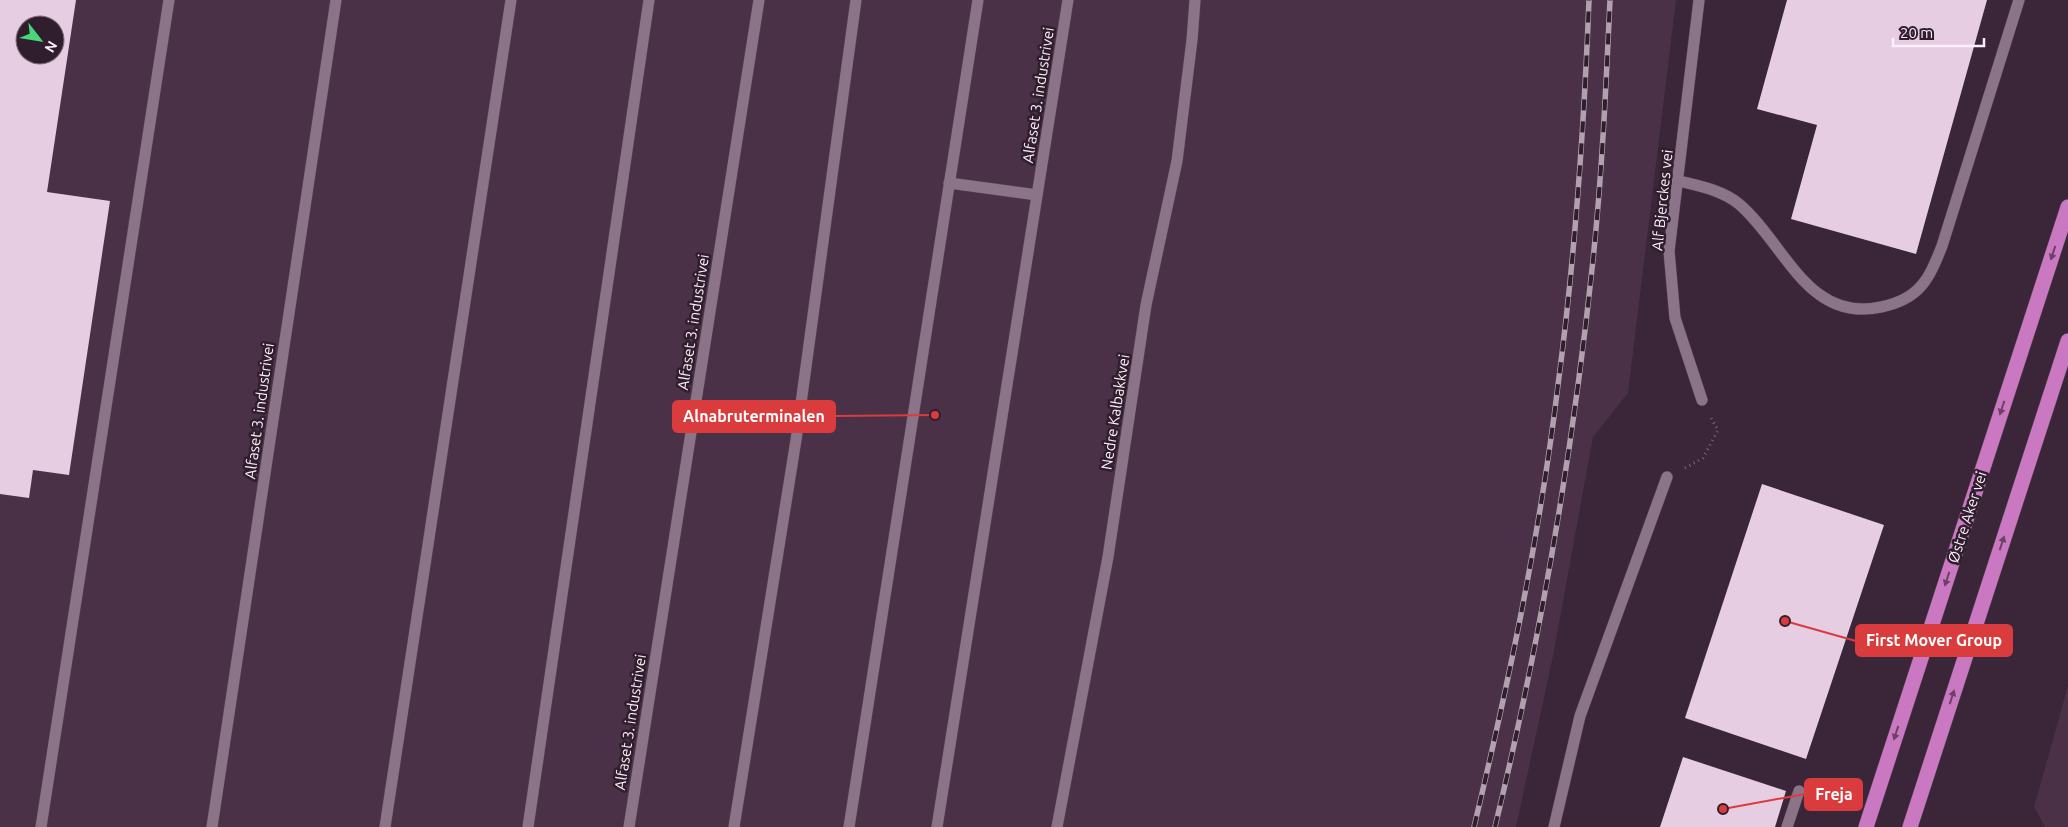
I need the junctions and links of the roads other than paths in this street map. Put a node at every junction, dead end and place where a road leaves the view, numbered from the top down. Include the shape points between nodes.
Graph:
1 (169, 0) edge
2 (336, 0) edge
3 (511, 0) edge
4 (649, 0) edge
5 (759, 0) edge
6 (856, 0) edge
7 (978, 0) edge
8 (1068, 0) edge
9 (1194, 0) edge
10 (1699, 0) edge
11 (2019, 0) edge
12 (1679, 181) junction
13 (949, 182) junction
14 (1037, 195) junction
15 (2068, 207) edge
16 (2068, 341) edge
17 (1702, 400) road end
18 (1667, 477) road end
19 (1799, 791) dead end
20 (41, 827) edge
21 (212, 827) edge
22 (385, 827) edge
23 (528, 827) edge
24 (629, 827) edge
25 (734, 827) edge
26 (849, 827) edge
27 (937, 827) edge
28 (1057, 827) edge
29 (1554, 827) edge
30 (1787, 827) edge
31 (1866, 827) edge
32 (1910, 827) edge

1 - 20 lane
2 - 21 lane, Alfaset 3. industrivei
3 - 22 lane
4 - 23 lane
5 - 24 lane, Alfaset 3. industrivei
6 - 25 lane via 796,440
7 - 13 lane
8 - 14 lane, Alfaset 3. industrivei
9 - 28 lane, Nedre Kalbakkvei via 1176,161 1146,305 1108,557
10 - 12 lane, Alf Bjerckes vei
11 - 12 lane via 1942,246 1930,276 1907,298 1868,310 1846,308 1825,300 1805,283 1739,204 1723,193
12 - 17 lane, Alf Bjerckes vei via 1669,252 1675,318
13 - 14 lane
13 - 26 lane
14 - 27 lane, Alfaset 3. industrivei
15 -> 31 highway, Østre Aker vei
32 -> 16 highway
18 - 29 lane via 1580,716
19 - 30 lane

